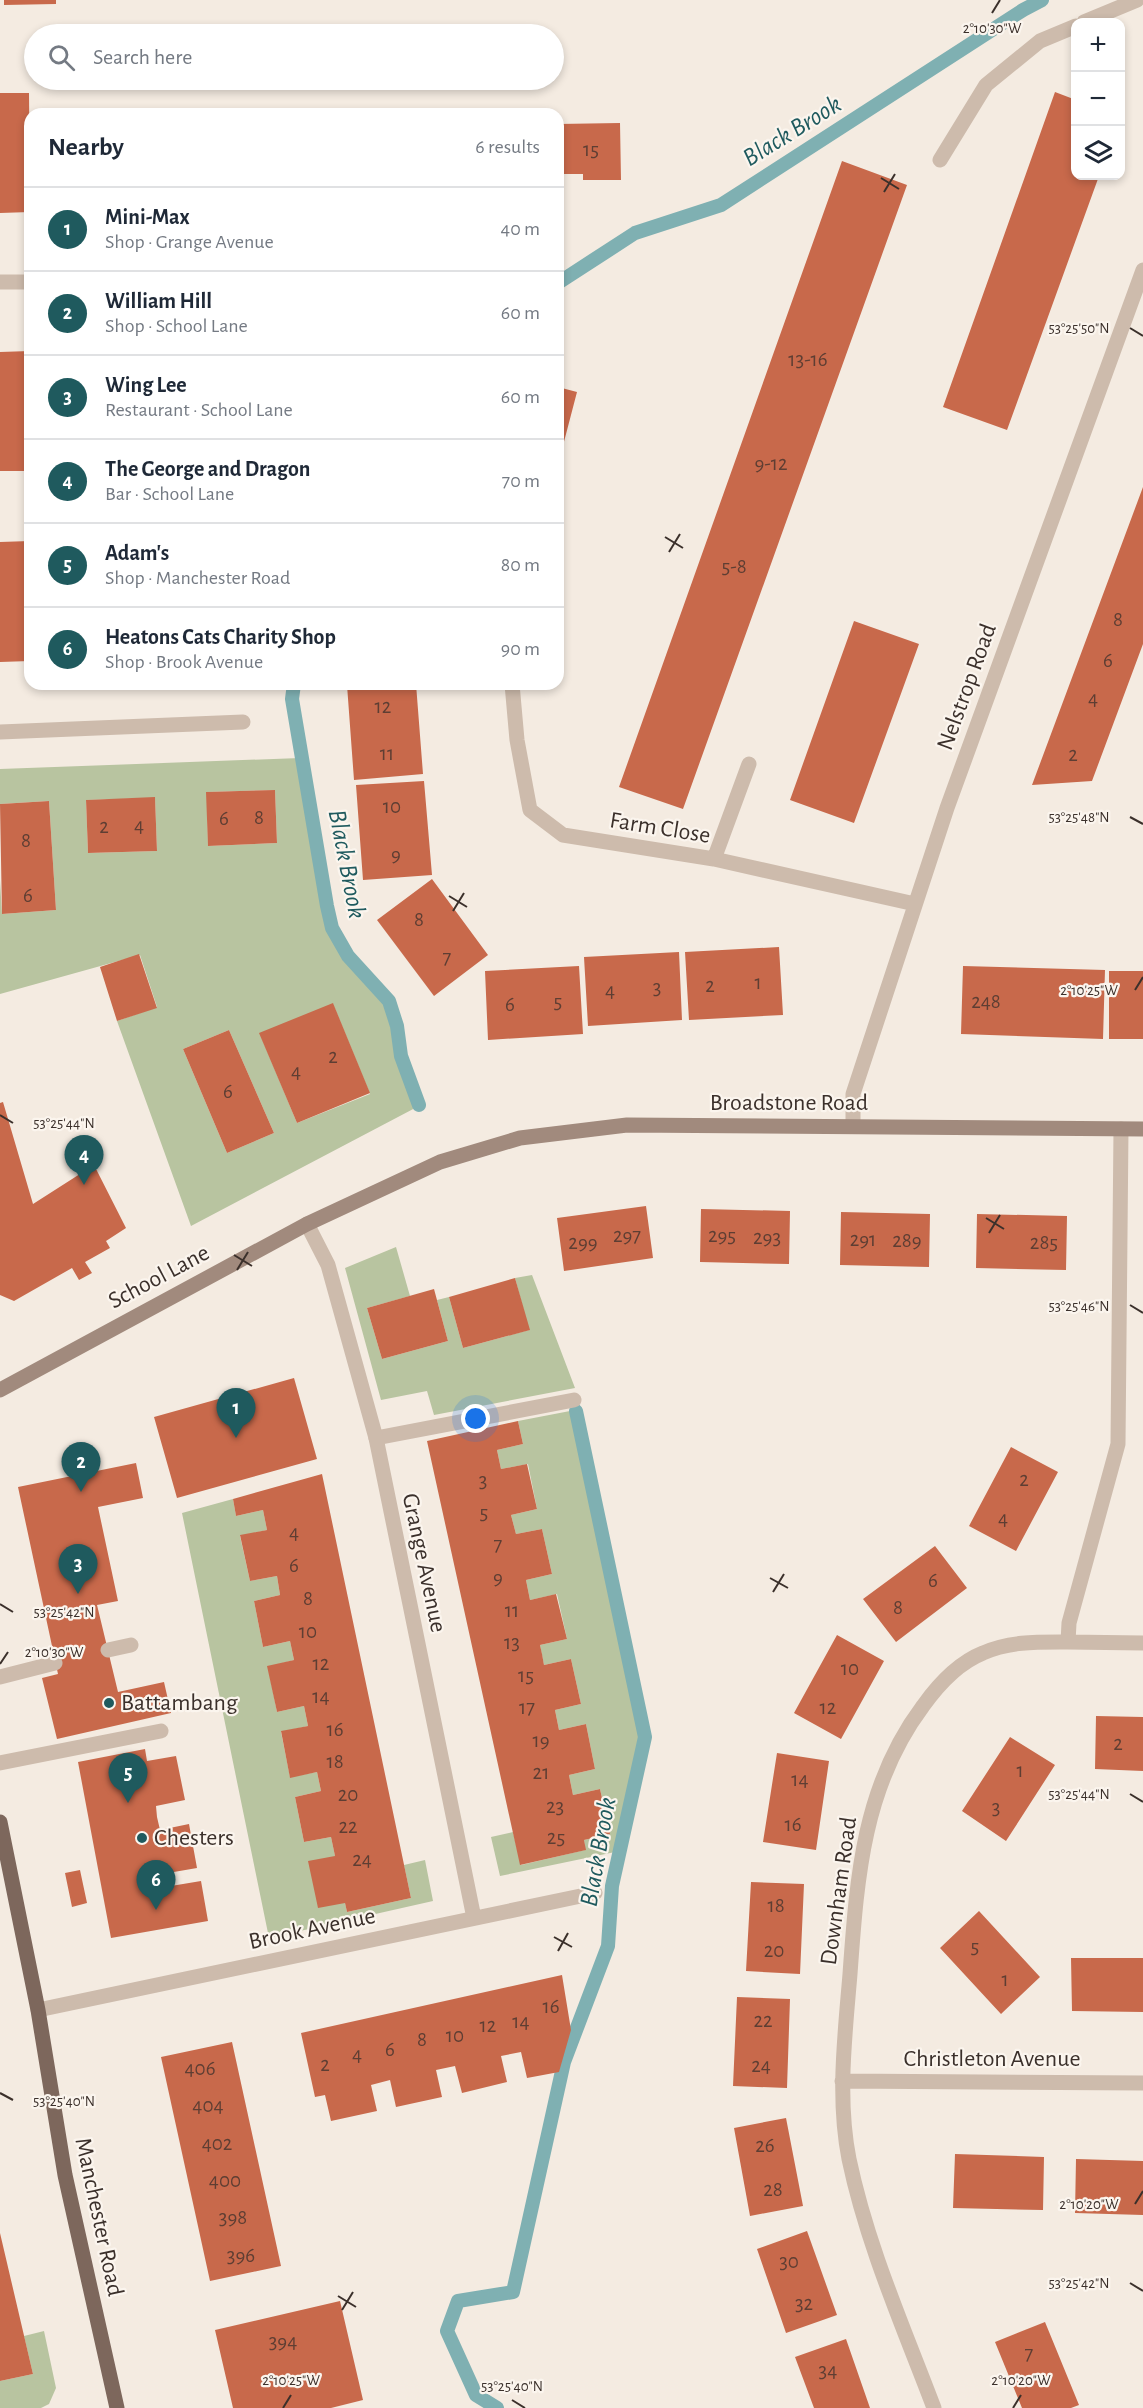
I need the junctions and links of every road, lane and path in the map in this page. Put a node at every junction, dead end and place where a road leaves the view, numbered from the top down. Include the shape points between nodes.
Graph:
1 (1137, 0) edge
2 (1094, 18) edge
3 (1071, 28) edge
4 (940, 160) dead end
5 (1143, 270) edge
6 (0, 282) edge
7 (24, 282) edge
8 (513, 690) edge
9 (243, 722) dead end
10 (0, 732) edge
11 (749, 764) dead end
12 (714, 859) junction
13 (915, 904) junction
14 (853, 1125) junction
15 (1121, 1128) junction
16 (1143, 1129) edge
17 (440, 1162) joint
18 (307, 1224) junction
19 (0, 1390) edge
20 (574, 1400) dead end
21 (376, 1438) junction
22 (1068, 1642) junction
23 (1143, 1643) edge
24 (131, 1645) dead end
25 (108, 1650) dead end
26 (55, 1663) dead end
27 (0, 1677) edge
28 (161, 1731) dead end
29 (0, 1762) edge
30 (0, 1822) edge
31 (5, 1879) edge
32 (596, 1893) dead end
33 (474, 1918) junction
34 (38, 2010) junction
35 (842, 2081) junction
36 (1143, 2083) edge
37 (117, 2408) edge
38 (934, 2408) edge

1 - 2 street
3 - 4 street via 1040,41 986,85
5 - 13 street, Nelstrop Road via 954,786
6 - 7 street
8 - 12 street, Farm Close via 530,810 563,835
9 - 10 street
11 - 12 street
12 - 13 street, Farm Close
13 - 14 street, Nelstrop Road via 853,1094
14 - 15 main road, Broadstone Road
14 - 17 main road, Broadstone Road via 627,1125 520,1138
15 - 16 main road, Broadstone Road
15 - 22 street via 1118,1444 1069,1623
17 - 18 main road, School Lane
18 - 19 main road, School Lane
18 - 21 street, Grange Avenue via 328,1265
20 - 21 street
21 - 33 street, Grange Avenue
22 - 23 street, Downham Road
22 - 35 street, Downham Road via 1008,1645 982,1653 962,1665 937,1688 894,1751 869,1819 860,1866
24 - 25 street
26 - 27 street
28 - 29 street
30 - 31 main road, Manchester Road
31 - 34 main road, Manchester Road
32 - 33 street, Brook Avenue
33 - 34 street, Brook Avenue
34 - 37 main road, Manchester Road via 65,2175
35 - 36 street, Christleton Avenue
35 - 38 street, Downham Road via 849,2157 868,2234

